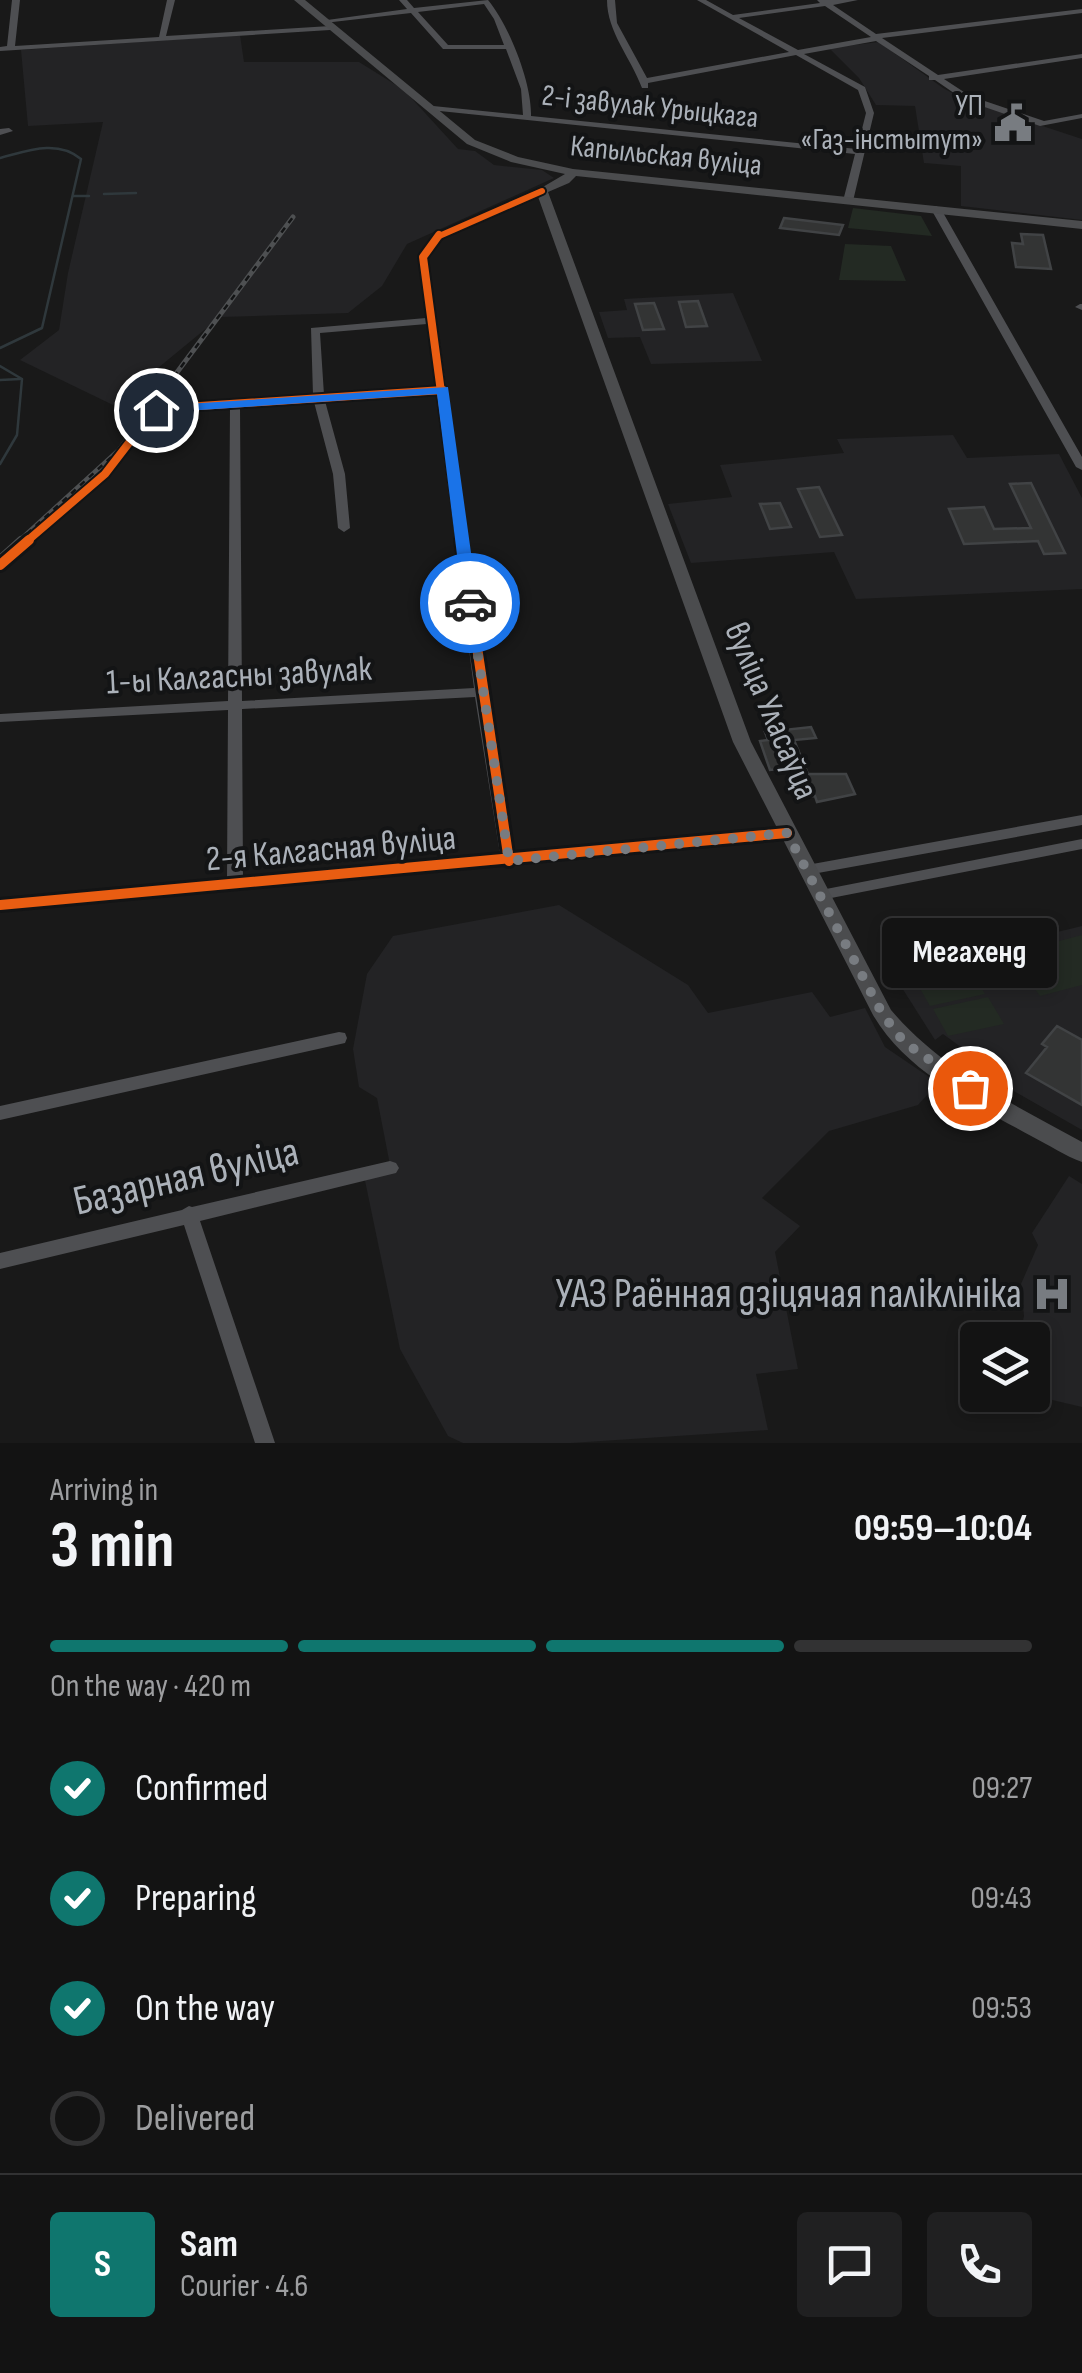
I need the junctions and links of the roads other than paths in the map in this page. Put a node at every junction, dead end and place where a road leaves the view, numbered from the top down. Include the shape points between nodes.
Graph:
1 (16, 0) edge
2 (171, 0) edge
3 (299, 0) edge
4 (403, 0) edge
5 (611, 0) edge
6 (702, 0) edge
7 (854, 0) edge
8 (484, 1) edge
9 (823, 2) edge
10 (413, 10) junction
11 (1082, 10) edge
12 (732, 17) junction
13 (328, 25) junction
14 (877, 37) junction
15 (162, 38) junction
16 (508, 47) junction
17 (5, 49) edge
18 (792, 51) junction
19 (1082, 56) edge
20 (932, 78) junction
21 (433, 108) junction
22 (1082, 116) edge
23 (527, 117) junction
24 (862, 152) junction
25 (574, 172) junction
26 (542, 191) junction
27 (848, 201) junction
28 (936, 210) junction
29 (1082, 225) edge
30 (432, 321) junction
31 (443, 390) junction
32 (319, 399) junction
33 (235, 405) junction
34 (1082, 467) edge
35 (344, 528) dead end
36 (0, 565) edge
37 (482, 692) junction
38 (236, 706) junction
39 (0, 718) edge
40 (1082, 820) edge
41 (787, 833) junction
42 (1082, 844) edge
43 (509, 861) junction
44 (807, 870) junction
45 (235, 885) junction
46 (821, 896) junction
47 (0, 905) edge
48 (339, 1038) dead end
49 (0, 1112) edge
50 (1082, 1153) edge
51 (390, 1168) dead end
52 (189, 1214) junction
53 (0, 1260) edge
54 (265, 1443) edge

1 - 17 street
2 - 15 street
3 - 13 main road, Капыльская вуліца
4 - 10 street
5 - 18 street via 615,28 644,84
6 - 12 street
7 - 9 street
8 - 10 street
8 - 16 street via 504,25
9 - 12 street
9 - 14 street
10 - 13 street
10 - 16 street via 446,48
11 - 14 street
12 - 18 street
13 - 15 street
13 - 21 main road, Капыльская вуліца
14 - 18 street
14 - 20 street
15 - 17 street
16 - 23 street via 528,92
18 - 24 street via 862,88 870,113
19 - 20 street
20 - 22 street via 985,106 1043,124
21 - 23 street, 2-і завулак Урыцкага
21 - 25 main road, Капыльская вуліца via 482,148
23 - 24 street, 2-і завулак Урыцкага
24 - 27 street
25 - 26 main road
25 - 27 main road, Капыльская вуліца
26 - 30 street via 457,226 428,246 423,267
26 - 41 main road, вуліца Уласаўца via 742,742
27 - 28 main road, Капыльская вуліца
28 - 29 main road, Капыльская вуліца
28 - 34 street
30 - 31 street
30 - 32 street via 315,330
31 - 32 street
31 - 37 street
32 - 33 street
32 - 35 street via 340,474
33 - 36 street via 156,410 105,474
33 - 38 street
37 - 38 street, 1-ы Калгасны завулак
37 - 43 street
38 - 39 street, 1-ы Калгасны завулак
38 - 45 street
40 - 44 street
41 - 43 street, 2-я Калгасная вуліца
41 - 44 main road, вуліца Уласаўца
42 - 46 street
43 - 45 street, 2-я Калгасная вуліца
44 - 46 main road, вуліца Уласаўца
45 - 47 street, 2-я Калгасная вуліца
46 - 50 main road, вуліца Уласаўца via 904,1042
48 - 49 street
51 - 52 street, Базарная вуліца
52 - 53 street, Базарная вуліца
52 - 54 street

